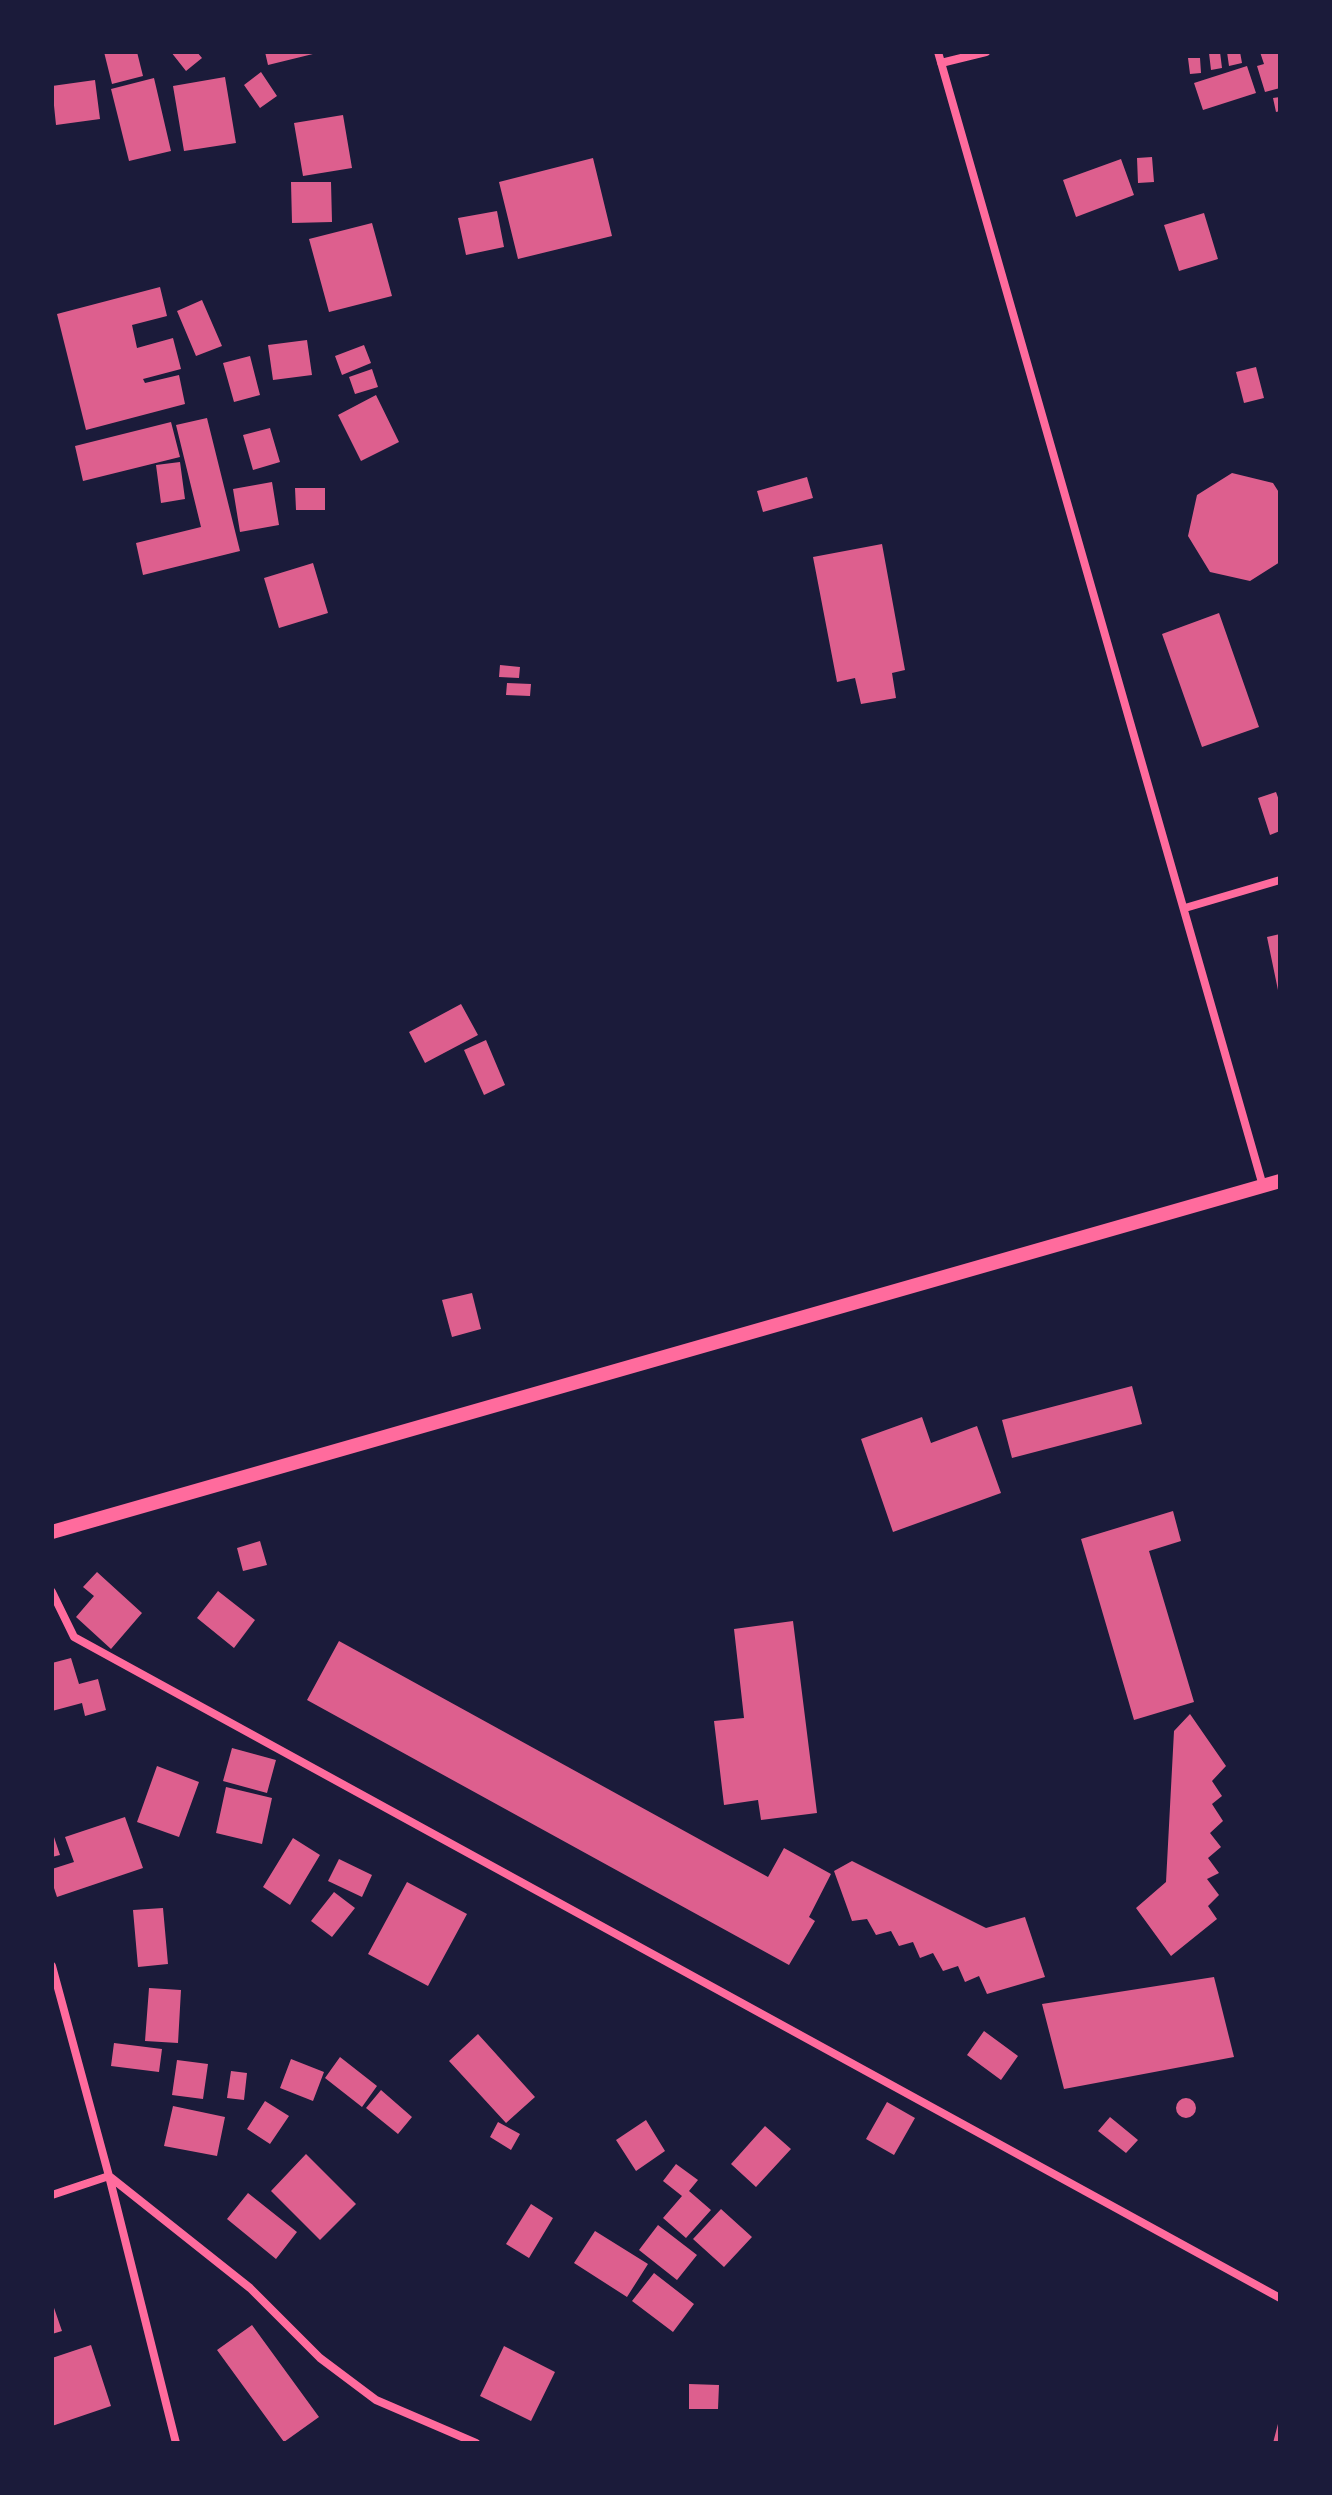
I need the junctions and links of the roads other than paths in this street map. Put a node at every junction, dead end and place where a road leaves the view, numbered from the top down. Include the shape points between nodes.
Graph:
1 (938, 52) edge
2 (986, 52) edge
3 (941, 63) junction
4 (1280, 880) edge
5 (1185, 908) junction
6 (1280, 1181) edge
7 (1263, 1186) junction
8 (52, 1532) edge
9 (52, 1592) edge
10 (52, 1966) edge
11 (109, 2176) junction
12 (52, 2195) edge
13 (1280, 2298) edge
14 (176, 2443) edge
15 (476, 2443) edge

1 - 3 street
2 - 3 street
3 - 5 street
4 - 5 street
5 - 7 street
6 - 7 street
7 - 8 street
9 - 13 street via 74,1637
10 - 11 street
11 - 12 street
11 - 14 street
11 - 15 street via 250,2288 320,2358 376,2400

